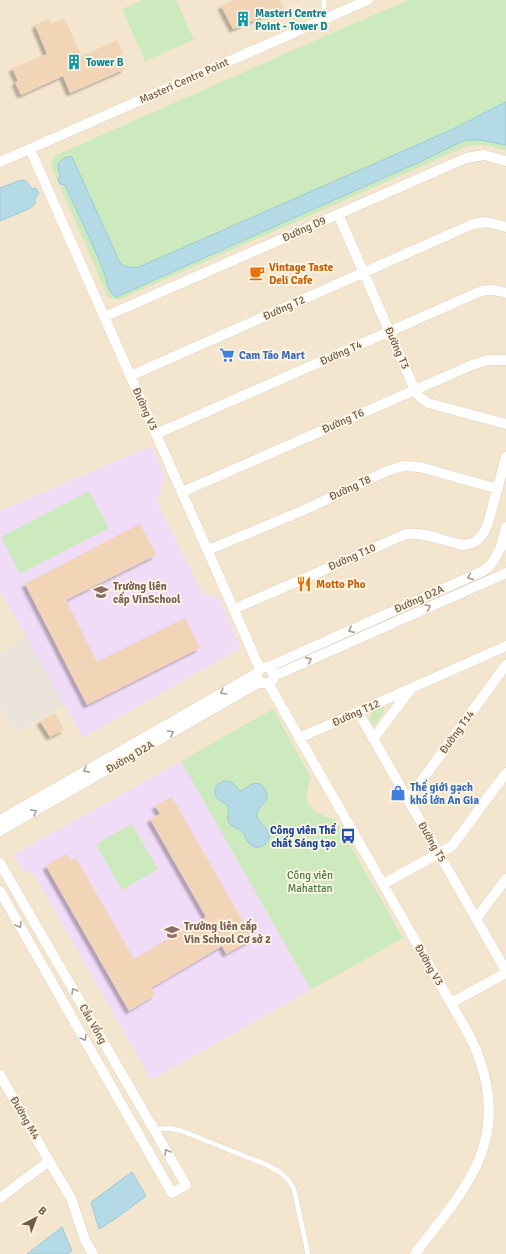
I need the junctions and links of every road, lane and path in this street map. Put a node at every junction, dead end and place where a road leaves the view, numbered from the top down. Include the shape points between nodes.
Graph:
1 (324, 0) edge
2 (362, 1) edge
3 (324, 19) junction
4 (30, 148) junction
5 (506, 161) edge
6 (0, 162) edge
7 (338, 214) junction
8 (506, 227) edge
9 (364, 272) junction
10 (506, 293) edge
11 (104, 317) junction
12 (390, 331) junction
13 (506, 360) edge
14 (130, 376) junction
15 (415, 390) junction
16 (506, 424) edge
17 (156, 434) junction
18 (506, 457) edge
19 (498, 489) junction
20 (182, 492) junction
21 (506, 527) edge
22 (502, 547) edge
23 (208, 550) junction
24 (506, 569) edge
25 (506, 573) edge
26 (234, 609) junction
27 (506, 646) edge
28 (506, 665) edge
29 (264, 675) junction
30 (412, 687) junction
31 (358, 712) junction
32 (299, 738) junction
33 (373, 739) junction
34 (506, 773) edge
35 (408, 799) junction
36 (0, 820) edge
37 (0, 831) edge
38 (439, 854) junction
39 (0, 863) edge
40 (506, 879) edge
41 (383, 884) junction
42 (0, 891) edge
43 (476, 919) junction
44 (506, 972) edge
45 (451, 1003) junction
46 (0, 1075) edge
47 (154, 1130) junction
48 (49, 1161) junction
49 (0, 1198) edge
50 (93, 1254) edge
51 (308, 1254) edge
52 (415, 1254) edge

1 - 3 lane
2 - 3 street, Masteri Centre Point
3 - 4 street, Masteri Centre Point
4 - 6 street, Masteri Centre Point
4 - 11 street, Đường V3
5 - 7 street, Đường D9 via 484,155 472,156
7 - 9 street, Đường T3
7 - 11 street, Đường D9
8 - 9 street, Đường T2 via 486,222 473,224
9 - 12 street, Đường T3
9 - 14 street, Đường T2
10 - 12 street, Đường T4 via 492,289 483,290
11 - 14 street, Đường V3
12 - 15 street, Đường T3
12 - 17 street, Đường T4
13 - 15 street, Đường T6 via 488,360 472,365
14 - 17 street, Đường V3
15 - 16 street, Đường T3 via 428,403
15 - 20 street, Đường T6
17 - 20 street, Đường V3
18 - 19 street
19 - 23 street, Đường T8 via 420,467 394,468 302,511
19 - 26 street, Đường T10 via 484,534 475,542 464,545 414,533 398,536
20 - 23 street, Đường V3
21 - 22 street, Đường D2A
22 - 24 street via 499,561
22 -> 29 street, Đường D2A via 493,563 483,571
23 - 26 street, Đường V3
29 -> 25 street, Đường D2A
26 - 29 street, Đường V3
27 - 30 street, Đường T12
28 - 35 street, Đường T14
29 - 32 street, Đường V3
29 -> 36 street, Đường D2A
37 -> 29 street, Đường D2A
30 - 31 street, Đường T12
30 - 33 street, Đường T12
31 - 32 street, Đường T12
31 - 33 street, Đường T5
32 - 41 street, Đường V3
33 - 35 street, Đường T5
34 - 38 street via 452,846
35 - 38 street, Đường T5
38 - 41 street
38 - 43 street, Đường T5
47 -> 39 street, Cầu Vồng
40 - 43 street
41 - 45 street, Đường V3
42 -> 47 street, Cầu Vồng via 172,1193 186,1185
43 - 44 street, Đường T5
44 - 45 street
45 - 52 street, Đường V3 via 481,1062 488,1090 487,1129 480,1157 468,1182
46 - 48 street, Đường M4
47 - 51 lane via 168,1128 182,1131 281,1173 294,1189
48 - 49 street
48 - 50 street, Đường M4 via 71,1198 85,1240

